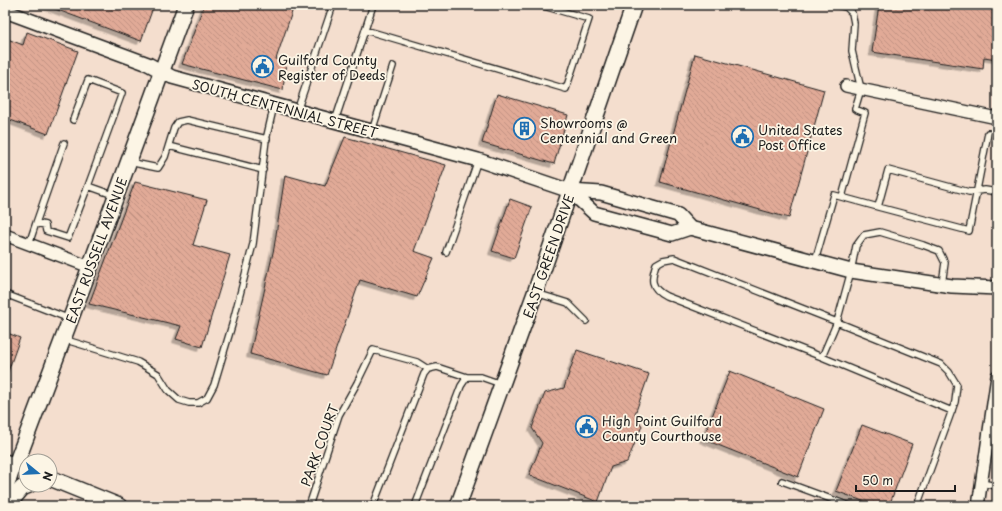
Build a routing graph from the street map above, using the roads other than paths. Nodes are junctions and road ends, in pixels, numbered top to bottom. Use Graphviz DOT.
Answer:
graph roads {
  1 [pos="186,5"];
  2 [pos="334,5"];
  3 [pos="373,5"];
  4 [pos="540,5"];
  5 [pos="634,5"];
  6 [pos="838,5"];
  7 [pos="5,11"];
  8 [pos="365,30"];
  9 [pos="393,66"];
  10 [pos="161,72"];
  11 [pos="846,86"];
  12 [pos="860,92"];
  13 [pos="274,105"];
  14 [pos="296,111"];
  15 [pos="997,118"];
  16 [pos="73,120"];
  17 [pos="335,122"];
  18 [pos="372,131"];
  19 [pos="988,133"];
  20 [pos="267,139"];
  21 [pos="64,143"];
  22 [pos="169,146"];
  23 [pos="478,160"];
  24 [pos="128,162"];
  25 [pos="262,170"];
  26 [pos="88,186"];
  27 [pos="570,191"];
  28 [pos="978,191"];
  29 [pos="997,192"];
  30 [pos="116,196"];
  31 [pos="842,197"];
  32 [pos="878,207"];
  33 [pos="36,222"];
  34 [pos="690,228"];
  35 [pos="5,235"];
  36 [pos="29,244"];
  37 [pos="446,252"];
  38 [pos="815,261"];
  39 [pos="90,267"];
  40 [pos="851,271"];
  41 [pos="942,284"];
  42 [pos="997,288"];
  43 [pos="535,293"];
  44 [pos="5,294"];
  45 [pos="71,319"];
  46 [pos="586,321"];
  47 [pos="837,322"];
  48 [pos="63,339"];
  49 [pos="822,358"];
  50 [pos="428,368"];
  51 [pos="997,376"];
  52 [pos="467,377"];
  53 [pos="503,384"];
  54 [pos="952,411"];
  55 [pos="16,464"];
  56 [pos="58,481"];
  57 [pos="782,481"];
  58 [pos="981,483"];
  59 [pos="997,486"];
  60 [pos="18,493"];
  61 [pos="5,496"];
  62 [pos="7,506"];
  63 [pos="119,506"];
  64 [pos="309,506"];
  65 [pos="373,506"];
  66 [pos="415,506"];
  67 [pos="458,506"];
  68 [pos="850,506"];
  69 [pos="917,506"];
  70 [pos="978,506"];
  1 -- 10 [label="main road, EAST RUSSELL AVENUE"];
  2 -- 14 [label="lane"];
  3 -- 8 [label="lane"];
  4 -- 8 [label="lane"];
  5 -- 27 [label="main road, EAST GREEN DRIVE"];
  6 -- 12 [label="lane"];
  7 -- 10 [label="street, SOUTH CENTENNIAL STREET"];
  8 -- 17 [label="lane"];
  9 -- 18 [label="lane"];
  10 -- 13 [label="street, SOUTH CENTENNIAL STREET"];
  10 -- 24 [label="main road, EAST RUSSELL AVENUE"];
  11 -- 12 [label="street"];
  12 -- 15 [label="street"];
  12 -- 31 [label="lane"];
  13 -- 14 [label="street, SOUTH CENTENNIAL STREET"];
  13 -- 20 [label="lane"];
  14 -- 17 [label="street, SOUTH CENTENNIAL STREET"];
  16 -- 26 [label="lane"];
  17 -- 18 [label="street, SOUTH CENTENNIAL STREET"];
  18 -- 23 [label="street, SOUTH CENTENNIAL STREET"];
  19 -- 28 [label="lane"];
  20 -- 22 [label="lane"];
  20 -- 25 [label="lane"];
  21 -- 33 [label="lane"];
  22 -- 24 [label="lane"];
  22 -- 25 [label="lane"];
  23 -- 27 [label="street, SOUTH CENTENNIAL STREET"];
  23 -- 37 [label="lane"];
  24 -- 30 [label="main road, EAST RUSSELL AVENUE"];
  25 -- 48 [label="lane"];
  26 -- 30 [label="lane"];
  26 -- 33 [label="lane"];
  27 -- 34 [label="street, SOUTH CENTENNIAL STREET"];
  27 -- 34 [label="street, SOUTH CENTENNIAL STREET"];
  27 -- 43 [label="main road, EAST GREEN DRIVE"];
  28 -- 29 [label="lane"];
  28 -- 32 [label="lane"];
  28 -- 32 [label="lane"];
  30 -- 39 [label="main road, EAST RUSSELL AVENUE"];
  31 -- 32 [label="lane"];
  31 -- 38 [label="lane"];
  33 -- 36 [label="lane"];
  34 -- 38 [label="street, SOUTH CENTENNIAL STREET"];
  35 -- 36 [label="street"];
  36 -- 39 [label="street"];
  38 -- 40 [label="street, SOUTH CENTENNIAL STREET"];
  39 -- 45 [label="main road, EAST RUSSELL AVENUE"];
  40 -- 41 [label="street, SOUTH CENTENNIAL STREET"];
  40 -- 41 [label="lane"];
  40 -- 47 [label="lane"];
  41 -- 42 [label="street, SOUTH CENTENNIAL STREET"];
  43 -- 46 [label="lane"];
  43 -- 53 [label="main road, EAST GREEN DRIVE"];
  44 -- 45 [label="lane"];
  45 -- 48 [label="main road, EAST RUSSELL AVENUE"];
  47 -- 49 [label="lane"];
  47 -- 49 [label="lane"];
  47 -- 54 [label="lane"];
  48 -- 55 [label="main road, EAST RUSSELL AVENUE"];
  49 -- 54 [label="lane"];
  50 -- 52 [label="lane"];
  50 -- 64 [label="lane, PARK COURT"];
  50 -- 65 [label="lane"];
  51 -- 58 [label="street"];
  52 -- 53 [label="lane"];
  52 -- 66 [label="lane"];
  53 -- 67 [label="main road, EAST GREEN DRIVE"];
  54 -- 69 [label="lane"];
  55 -- 61 [label="street, EAST RUSSELL AVENUE"];
  56 -- 63 [label="main road"];
  57 -- 68 [label="lane"];
  58 -- 59 [label="lane"];
  58 -- 70 [label="street"];
  60 -- 62 [label="main road"];
}
